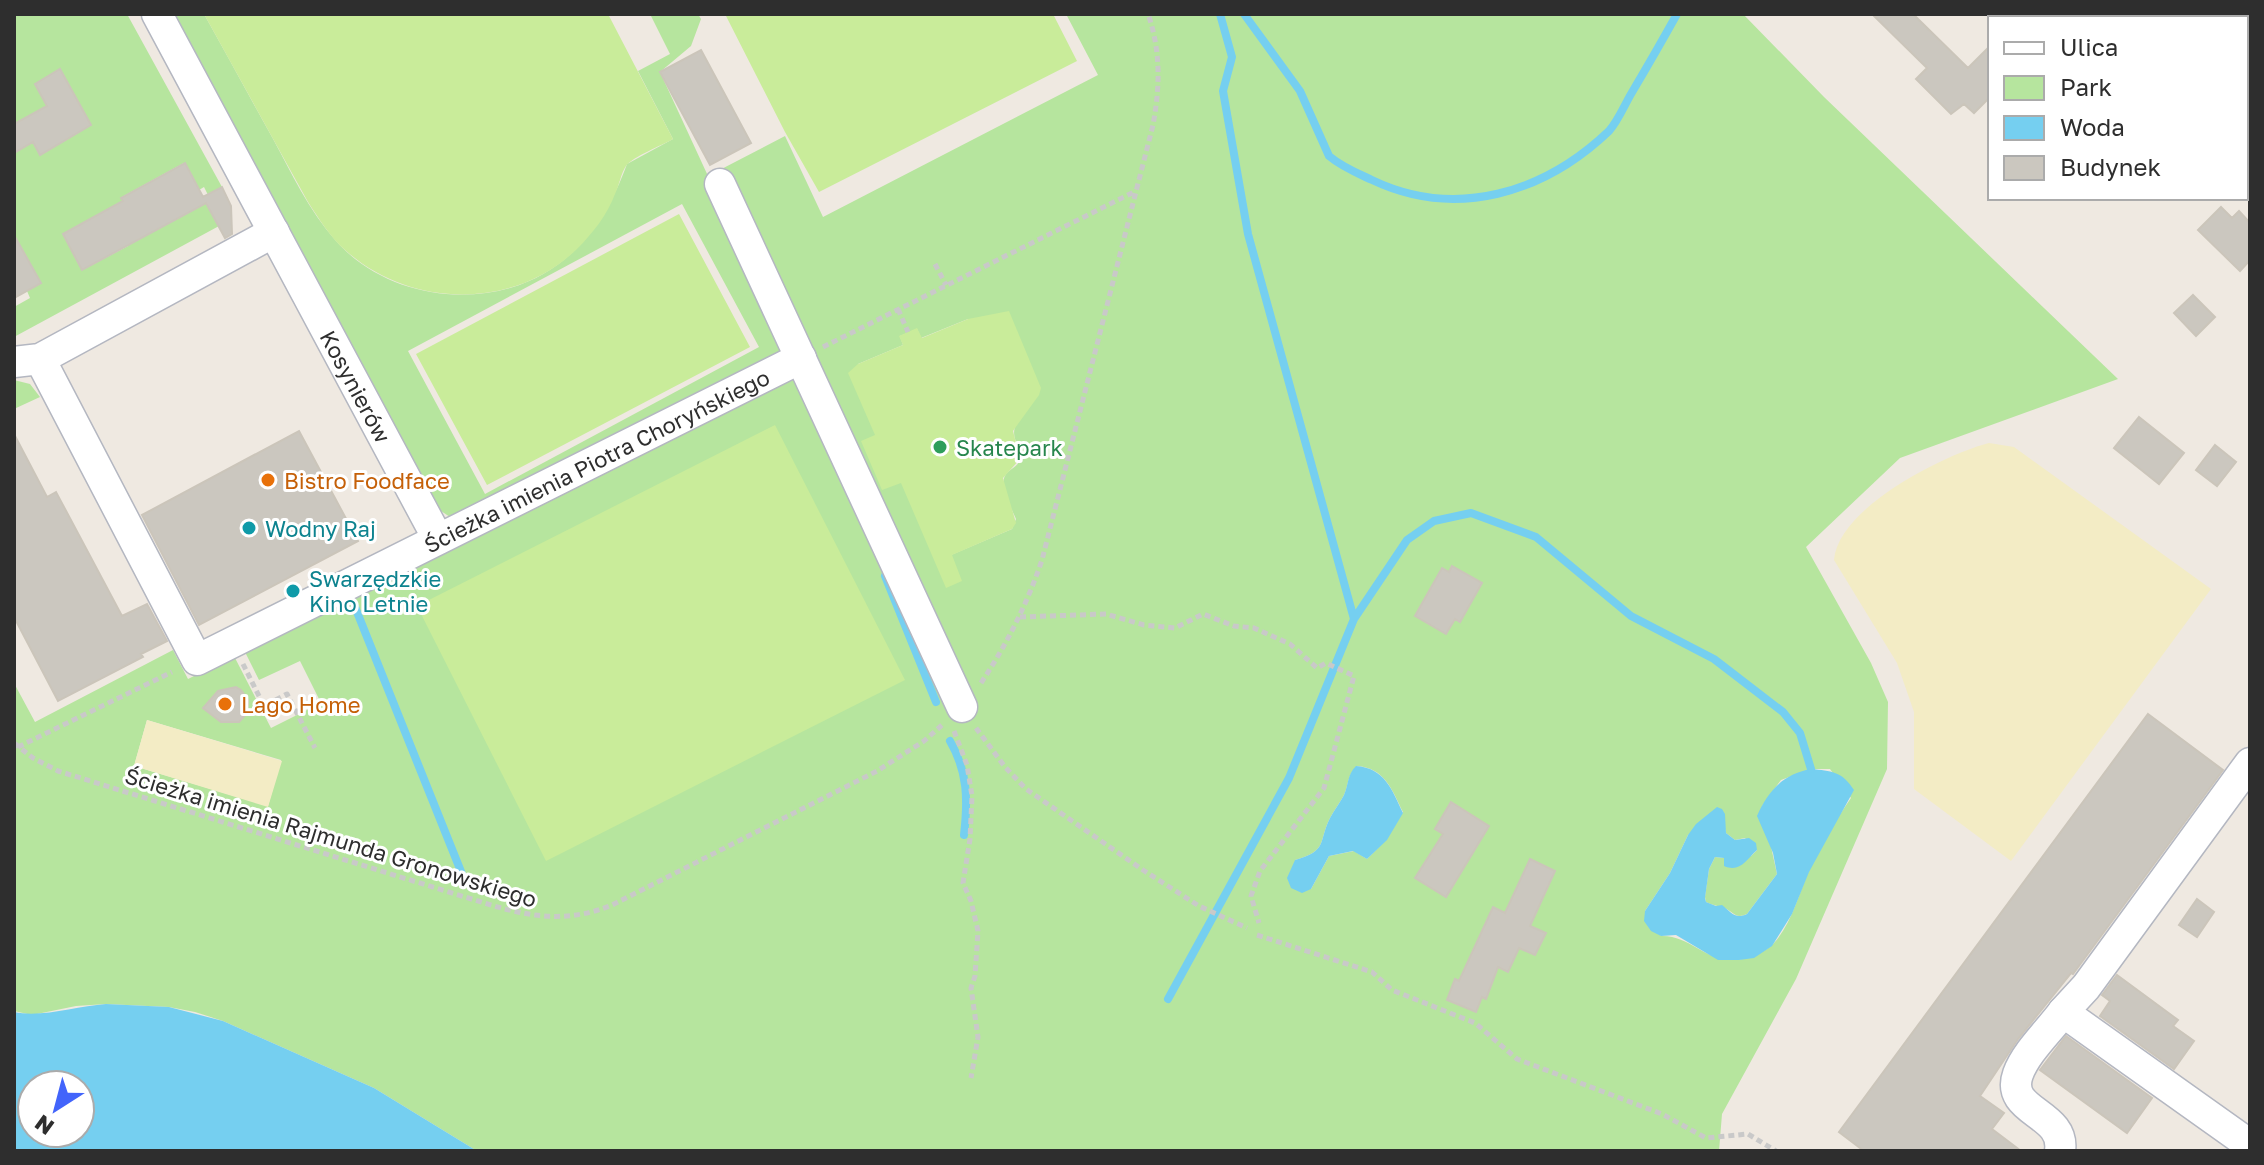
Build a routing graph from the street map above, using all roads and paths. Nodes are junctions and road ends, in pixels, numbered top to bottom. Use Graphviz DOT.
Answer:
graph roads {
  1 [pos="157,14"];
  2 [pos="1148,14"];
  3 [pos="720,184"];
  4 [pos="1136,191"];
  5 [pos="274,232"];
  6 [pos="935,264"];
  7 [pos="946,285"];
  8 [pos="898,309"];
  9 [pos="908,332"];
  10 [pos="801,358"];
  11 [pos="27,361"];
  12 [pos="438,539"];
  13 [pos="1020,617"];
  14 [pos="232,642"];
  15 [pos="197,660"];
  16 [pos="956,713"];
  17 [pos="16,745"];
  18 [pos="315,748"];
  19 [pos="2250,763"];
  20 [pos="1259,923"];
  21 [pos="1247,928"];
  22 [pos="1257,935"];
  23 [pos="2063,1012"];
  24 [pos="971,1078"];
  25 [pos="2250,1145"];
  26 [pos="1776,1151"];
  27 [pos="2060,1151"];
  1 -- 5 [label="street, Kosynierów"];
  2 -- 4 [label="path, Ścieżka imienia Rajmunda Gronowskiego"];
  3 -- 10 [label="street"];
  4 -- 7 [label="path"];
  4 -- 13 [label="path, Ścieżka imienia Rajmunda Gronowskiego"];
  5 -- 11 [label="street"];
  5 -- 12 [label="street, Kosynierów"];
  6 -- 7 [label="path"];
  7 -- 8 [label="path"];
  8 -- 9 [label="path"];
  8 -- 10 [label="path"];
  10 -- 12 [label="street, Ścieżka imienia Piotra Choryńskiego"];
  10 -- 16 [label="street"];
  11 -- 15 [label="street"];
  12 -- 14 [label="street, Ścieżka imienia Piotra Choryńskiego"];
  13 -- 16 [label="path, Ścieżka imienia Rajmunda Gronowskiego"];
  13 -- 20 [label="path"];
  14 -- 15 [label="street, Ścieżka imienia Piotra Choryńskiego"];
  14 -- 18 [label="path"];
  15 -- 17 [label="path"];
  16 -- 17 [label="path, Ścieżka imienia Rajmunda Gronowskiego"];
  16 -- 21 [label="path"];
  16 -- 24 [label="path"];
  19 -- 23 [label="street"];
  22 -- 26 [label="path"];
  23 -- 25 [label="street"];
  23 -- 27 [label="street"];
}
